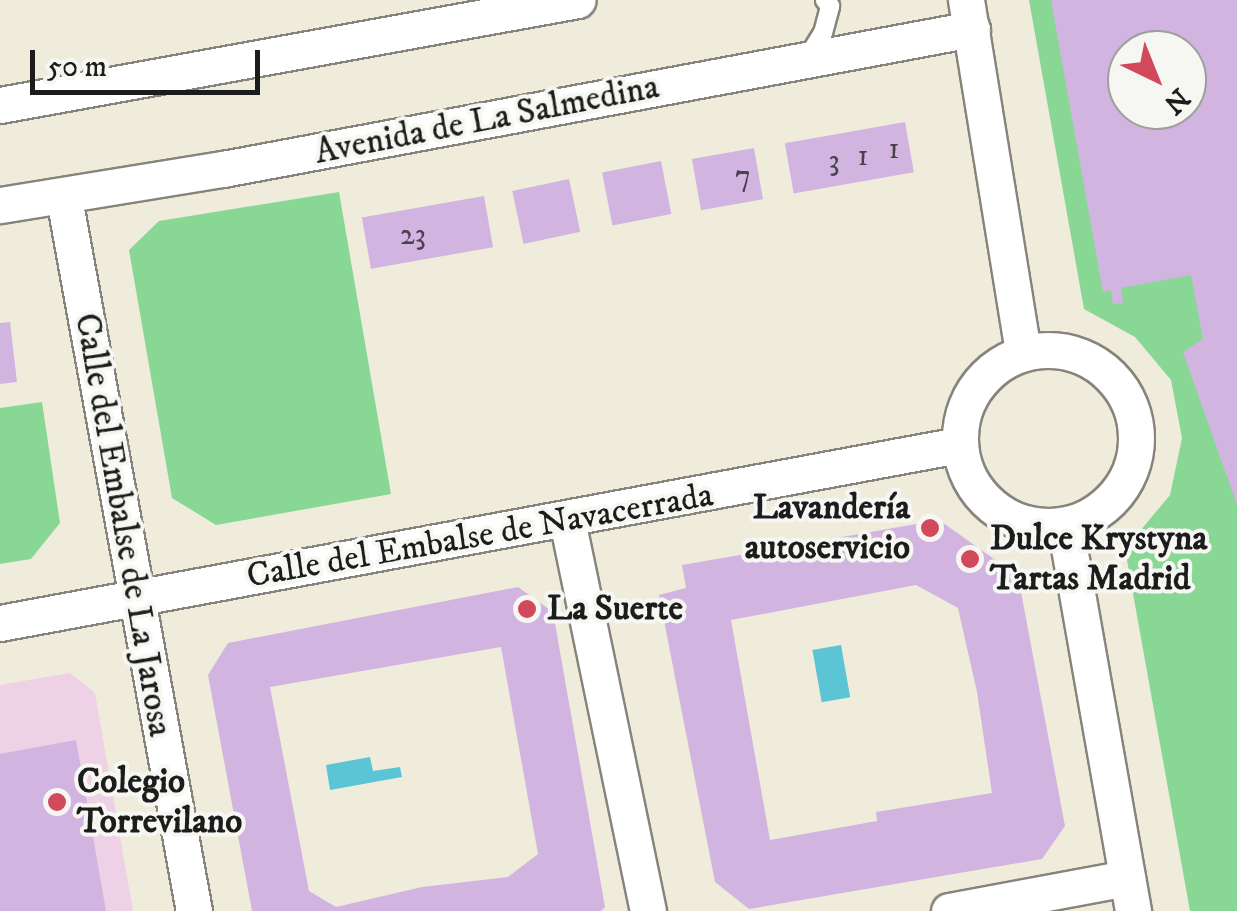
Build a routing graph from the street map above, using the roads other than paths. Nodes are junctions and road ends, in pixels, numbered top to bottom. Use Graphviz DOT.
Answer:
graph roads {
  1 [pos="578,0"];
  2 [pos="826,0"];
  3 [pos="970,15"];
  4 [pos="806,60"];
  5 [pos="0,105"];
  6 [pos="64,198"];
  7 [pos="0,204"];
  8 [pos="1023,352"];
  9 [pos="959,445"];
  10 [pos="567,520"];
  11 [pos="1065,525"];
  12 [pos="139,598"];
  13 [pos="0,623"];
  14 [pos="1130,895"];
  15 [pos="194,911"];
  16 [pos="648,911"];
  17 [pos="949,911"];
  1 -- 5 [label="street"];
  2 -- 4 [label="lane"];
  3 -- 4 [label="street, Avenida de La Salmedina"];
  3 -- 8 [label="street"];
  4 -- 6 [label="street, Avenida de La Salmedina"];
  6 -- 7 [label="street, Avenida de La Salmedina"];
  6 -- 12 [label="street, Calle del Embalse de La Jarosa"];
  8 -- 9 [label="street"];
  8 -- 11 [label="street"];
  9 -- 10 [label="street, Calle del Embalse de Navacerrada"];
  9 -- 11 [label="street"];
  10 -- 12 [label="street, Calle del Embalse de Navacerrada"];
  10 -- 16 [label="street"];
  11 -- 14 [label="street"];
  12 -- 13 [label="street, Calle del Embalse de Navacerrada"];
  12 -- 15 [label="street, Calle del Embalse de La Jarosa"];
  14 -- 17 [label="street"];
}
